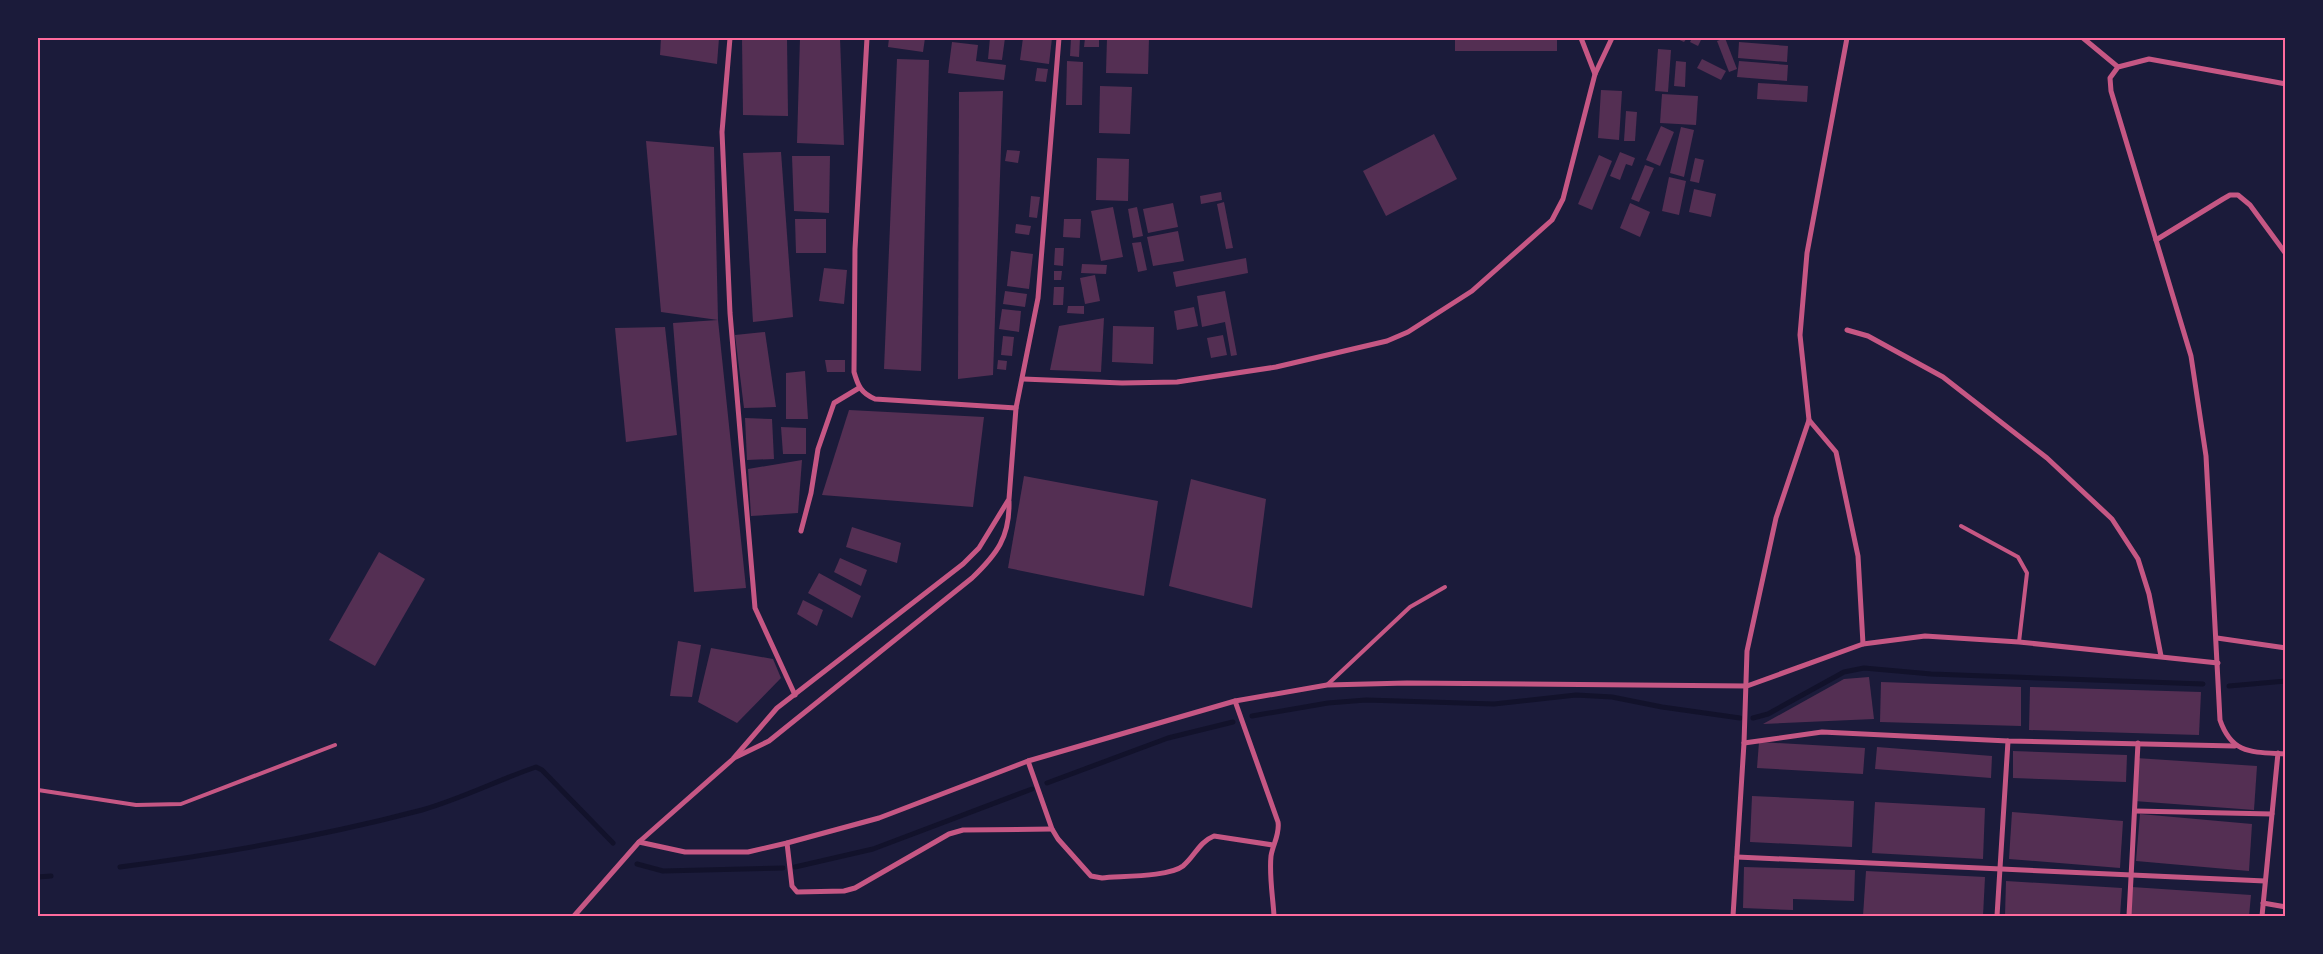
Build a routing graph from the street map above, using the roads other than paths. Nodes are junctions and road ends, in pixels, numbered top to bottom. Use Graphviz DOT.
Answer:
graph roads {
  1 [pos="730,38"];
  2 [pos="867,38"];
  3 [pos="1059,38"];
  4 [pos="1581,38"];
  5 [pos="1612,38"];
  6 [pos="1847,38"];
  7 [pos="2083,38"];
  8 [pos="2118,67"];
  9 [pos="1595,74"];
  10 [pos="2286,84"];
  11 [pos="2156,240"];
  12 [pos="2286,254"];
  13 [pos="1847,330"];
  14 [pos="1023,379"];
  15 [pos="859,388"];
  16 [pos="1016,408"];
  17 [pos="1809,420"];
  18 [pos="1009,499"];
  19 [pos="1961,526"];
  20 [pos="802,531"];
  21 [pos="1445,587"];
  22 [pos="2216,638"];
  23 [pos="2019,642"];
  24 [pos="1863,644"];
  25 [pos="2286,648"];
  26 [pos="2161,656"];
  27 [pos="2218,663"];
  28 [pos="1327,685"];
  29 [pos="1746,686"];
  30 [pos="794,695"];
  31 [pos="1235,701"];
  32 [pos="2008,741"];
  33 [pos="1744,743"];
  34 [pos="2138,743"];
  35 [pos="335,745"];
  36 [pos="2237,746"];
  37 [pos="2278,753"];
  38 [pos="2286,754"];
  39 [pos="734,759"];
  40 [pos="1028,761"];
  41 [pos="38,790"];
  42 [pos="2135,811"];
  43 [pos="2272,814"];
  44 [pos="1052,829"];
  45 [pos="639,842"];
  46 [pos="787,843"];
  47 [pos="1273,845"];
  48 [pos="1737,857"];
  49 [pos="2000,870"];
  50 [pos="2131,877"];
  51 [pos="2265,881"];
  52 [pos="2263,903"];
  53 [pos="2286,907"];
  54 [pos="574,916"];
  55 [pos="1274,916"];
  56 [pos="1733,916"];
  57 [pos="1997,916"];
  58 [pos="2129,916"];
  59 [pos="2262,916"];
  1 -- 30 [label="street"];
  2 -- 15 [label="street"];
  3 -- 14 [label="street"];
  4 -- 9 [label="street"];
  5 -- 9 [label="street"];
  6 -- 17 [label="street"];
  7 -- 8 [label="street"];
  8 -- 10 [label="street"];
  8 -- 11 [label="street"];
  9 -- 14 [label="street"];
  11 -- 12 [label="street"];
  11 -- 22 [label="street"];
  13 -- 26 [label="street"];
  14 -- 16 [label="street"];
  15 -- 16 [label="street"];
  15 -- 20 [label="street"];
  16 -- 18 [label="street"];
  17 -- 24 [label="street"];
  17 -- 29 [label="street"];
  18 -- 30 [label="street"];
  18 -- 39 [label="street"];
  19 -- 23 [label="lane"];
  21 -- 28 [label="lane"];
  22 -- 25 [label="street"];
  22 -- 27 [label="street"];
  23 -- 24 [label="street"];
  23 -- 26 [label="street"];
  24 -- 29 [label="street"];
  26 -- 27 [label="street"];
  27 -- 36 [label="street"];
  28 -- 29 [label="street"];
  28 -- 31 [label="street"];
  29 -- 33 [label="street"];
  30 -- 39 [label="street"];
  31 -- 40 [label="street"];
  31 -- 47 [label="street"];
  32 -- 33 [label="street"];
  32 -- 34 [label="street"];
  32 -- 49 [label="street"];
  33 -- 48 [label="street"];
  34 -- 36 [label="street"];
  34 -- 42 [label="street"];
  35 -- 41 [label="lane"];
  36 -- 37 [label="street"];
  37 -- 38 [label="street"];
  37 -- 43 [label="street"];
  39 -- 45 [label="street"];
  40 -- 44 [label="street"];
  40 -- 46 [label="street"];
  42 -- 43 [label="street"];
  42 -- 50 [label="street"];
  43 -- 51 [label="street"];
  44 -- 46 [label="street"];
  44 -- 47 [label="street"];
  45 -- 46 [label="street"];
  45 -- 54 [label="street"];
  47 -- 55 [label="street"];
  48 -- 49 [label="street"];
  48 -- 56 [label="street"];
  49 -- 50 [label="street"];
  49 -- 57 [label="street"];
  50 -- 51 [label="street"];
  50 -- 58 [label="street"];
  51 -- 52 [label="street"];
  52 -- 53 [label="street"];
  52 -- 59 [label="street"];
}
